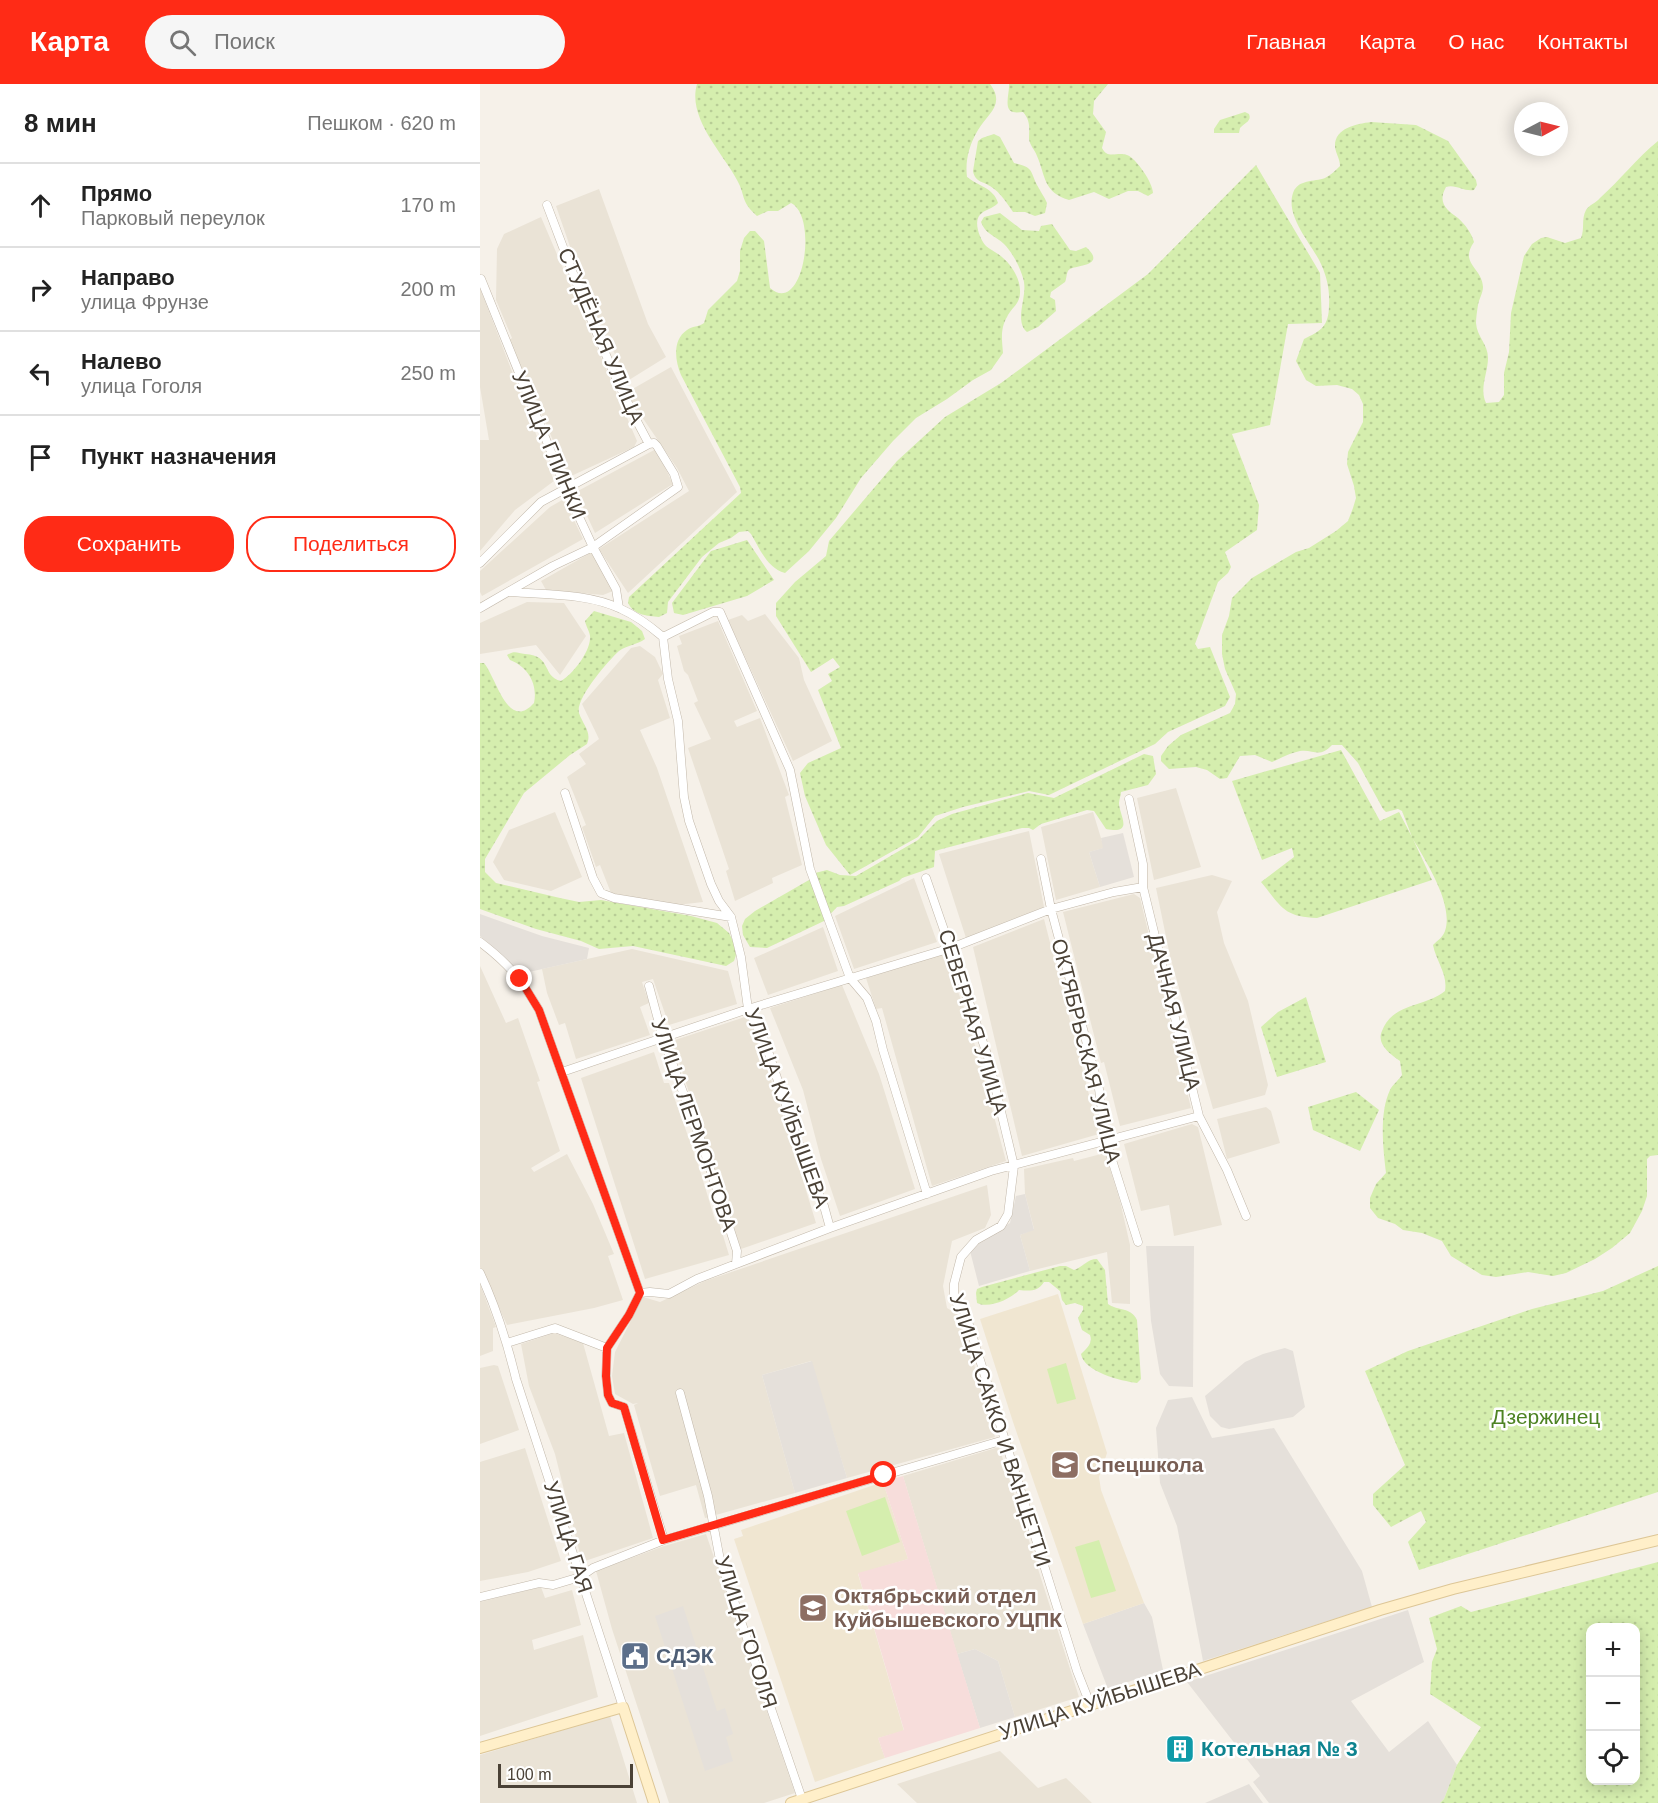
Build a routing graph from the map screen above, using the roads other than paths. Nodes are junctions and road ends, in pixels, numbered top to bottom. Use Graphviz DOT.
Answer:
graph roads {
  1 [pos="547,205"];
  2 [pos="482,279"];
  3 [pos="649,444"];
  4 [pos="566,489"];
  5 [pos="593,547"];
  6 [pos="480,562"];
  7 [pos="511,591"];
  8 [pos="480,608"];
  9 [pos="619,608"];
  10 [pos="663,637"];
  11 [pos="565,793"];
  12 [pos="1129,799"];
  13 [pos="1041,859"];
  14 [pos="926,878"];
  15 [pos="1143,886"];
  16 [pos="1051,909"];
  17 [pos="731,917"];
  18 [pos="480,942"];
  19 [pos="951,948"];
  20 [pos="850,978"];
  21 [pos="649,986"];
  22 [pos="748,1009"];
  23 [pos="663,1038"];
  24 [pos="562,1072"];
  25 [pos="1199,1116"];
  26 [pos="1106,1141"];
  27 [pos="1014,1166"];
  28 [pos="927,1194"];
  29 [pos="1246,1216"];
  30 [pos="830,1228"];
  31 [pos="1138,1242"];
  32 [pos="736,1264"];
  33 [pos="480,1273"];
  34 [pos="640,1293"];
  35 [pos="507,1343"];
  36 [pos="607,1348"];
  37 [pos="680,1393"];
  38 [pos="1004,1440"];
  39 [pos="713,1526"];
  40 [pos="663,1540"];
  41 [pos="1658,1540"];
  42 [pos="580,1577"];
  43 [pos="480,1597"];
  44 [pos="1090,1704"];
  45 [pos="623,1707"];
  46 [pos="480,1748"];
  47 [pos="802,1799"];
  48 [pos="654,1803"];
  49 [pos="791,1803"];
  1 -- 3 [label="street, СТУДЁНАЯ УЛИЦА"];
  2 -- 4 [label="street, УЛИЦА ГЛИНКИ"];
  3 -- 4 [label="street"];
  3 -- 5 [label="street, СТУДЁНАЯ УЛИЦА"];
  4 -- 5 [label="street, УЛИЦА ГЛИНКИ"];
  4 -- 6 [label="street"];
  5 -- 7 [label="street"];
  5 -- 9 [label="street, УЛИЦА ГЛИНКИ"];
  7 -- 8 [label="street"];
  7 -- 9 [label="street"];
  9 -- 10 [label="street"];
  10 -- 17 [label="street, УЛИЦА КУЙБЫШЕВА"];
  10 -- 20 [label="street"];
  11 -- 17 [label="street"];
  12 -- 15 [label="street, ДАЧНАЯ УЛИЦА"];
  13 -- 16 [label="street, ОКТЯБРЬСКАЯ УЛИЦА"];
  14 -- 19 [label="street, СЕВЕРНАЯ УЛИЦА"];
  15 -- 16 [label="street"];
  15 -- 25 [label="street, ДАЧНАЯ УЛИЦА"];
  16 -- 19 [label="street"];
  16 -- 26 [label="street, ОКТЯБРЬСКАЯ УЛИЦА"];
  17 -- 22 [label="street, УЛИЦА КУЙБЫШЕВА"];
  18 -- 24 [label="street"];
  19 -- 20 [label="street"];
  19 -- 27 [label="street, СЕВЕРНАЯ УЛИЦА"];
  20 -- 22 [label="street"];
  20 -- 28 [label="street"];
  21 -- 23 [label="street, УЛИЦА ЛЕРМОНТОВА"];
  22 -- 23 [label="street"];
  22 -- 30 [label="street, УЛИЦА КУЙБЫШЕВА"];
  23 -- 24 [label="street"];
  23 -- 32 [label="street, УЛИЦА ЛЕРМОНТОВА"];
  24 -- 34 [label="street"];
  25 -- 26 [label="street"];
  25 -- 29 [label="street, ДАЧНАЯ УЛИЦА"];
  26 -- 27 [label="street"];
  26 -- 31 [label="street, ОКТЯБРЬСКАЯ УЛИЦА"];
  27 -- 28 [label="street"];
  27 -- 38 [label="street, УЛИЦА САККО И ВАНЦЕТТИ"];
  28 -- 30 [label="street"];
  30 -- 32 [label="street"];
  32 -- 34 [label="street"];
  33 -- 35 [label="street, УЛИЦА ГАЯ"];
  34 -- 36 [label="street"];
  35 -- 36 [label="street"];
  35 -- 42 [label="street, УЛИЦА ГАЯ"];
  36 -- 40 [label="street"];
  37 -- 39 [label="street, УЛИЦА ГОГОЛЯ"];
  38 -- 39 [label="street"];
  38 -- 44 [label="street, УЛИЦА САККО И ВАНЦЕТТИ"];
  39 -- 40 [label="street"];
  39 -- 47 [label="street, УЛИЦА ГОГОЛЯ"];
  40 -- 42 [label="street"];
  41 -- 44 [label="main road, УЛИЦА КУЙБЫШЕВА"];
  42 -- 43 [label="street"];
  42 -- 45 [label="street, УЛИЦА ГАЯ"];
  44 -- 47 [label="main road, УЛИЦА КУЙБЫШЕВА"];
  45 -- 46 [label="main road"];
  45 -- 48 [label="main road, УЛИЦА ГАЯ"];
  47 -- 49 [label="main road, УЛИЦА КУЙБЫШЕВА"];
}
